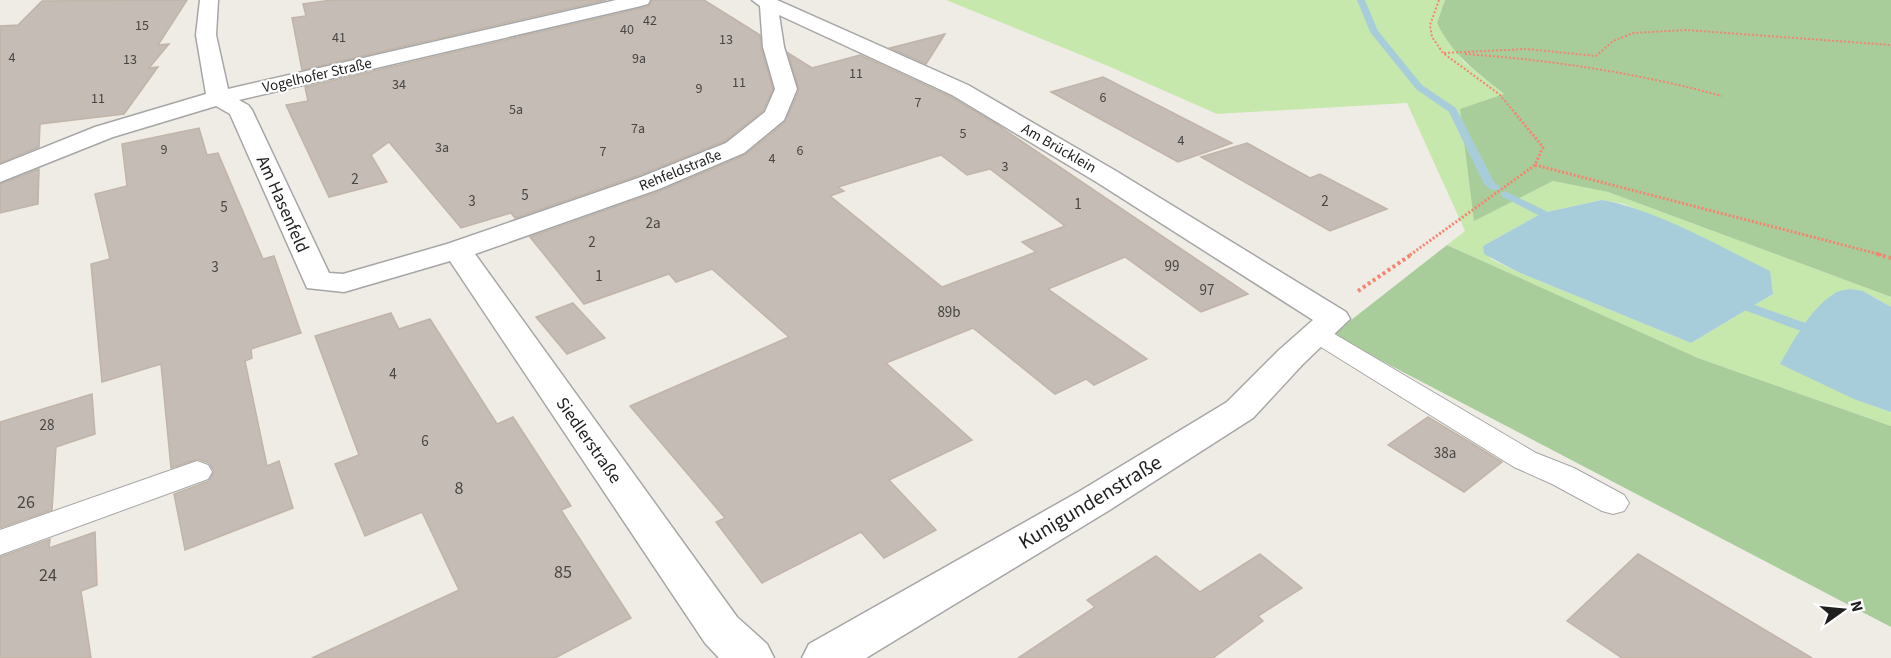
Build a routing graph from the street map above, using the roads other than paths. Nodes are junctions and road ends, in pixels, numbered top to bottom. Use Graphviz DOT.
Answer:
graph roads {
  1 [pos="209,0"];
  2 [pos="641,0"];
  3 [pos="765,2"];
  4 [pos="218,98"];
  5 [pos="0,174"];
  6 [pos="457,250"];
  7 [pos="1325,327"];
  8 [pos="197,472"];
  9 [pos="1613,503"];
  10 [pos="0,543"];
  11 [pos="727,649"];
  12 [pos="826,658"];
  1 -- 4 [label="street"];
  2 -- 4 [label="street, Vogelhofer Straße"];
  3 -- 6 [label="street, Rehfeldstraße"];
  3 -- 7 [label="street, Am Brücklein"];
  4 -- 5 [label="street, Vogelhofer Straße"];
  4 -- 6 [label="street, Am Hasenfeld"];
  6 -- 11 [label="street, Siedlerstraße"];
  7 -- 9 [label="lane"];
  7 -- 12 [label="street, Kunigundenstraße"];
  8 -- 10 [label="lane"];
}
